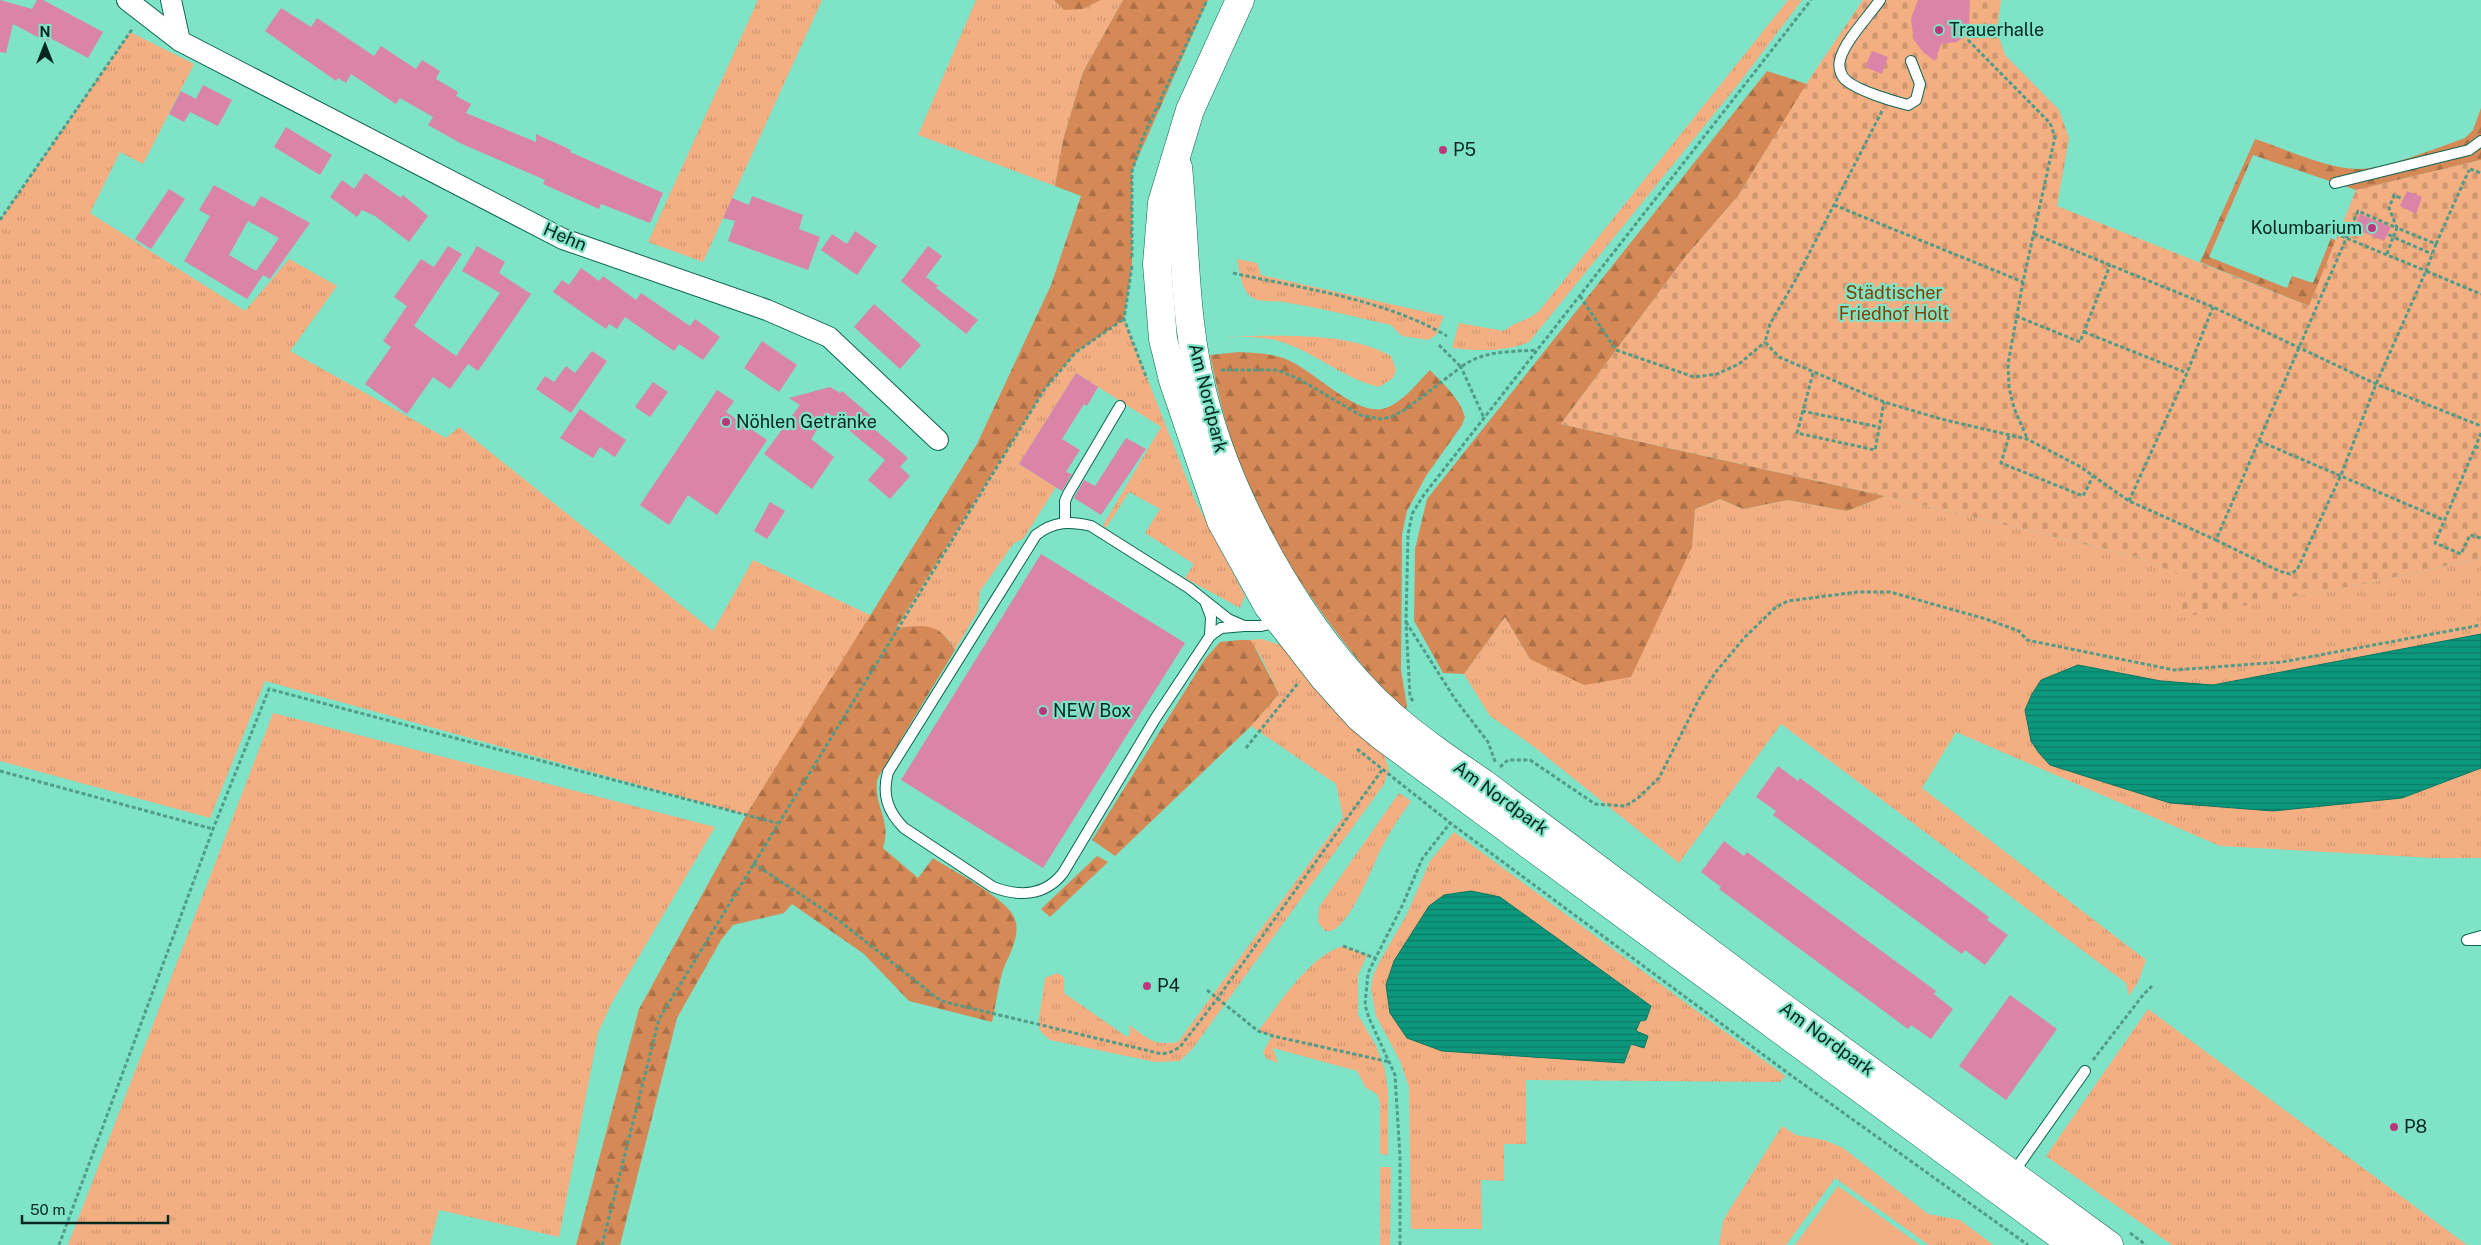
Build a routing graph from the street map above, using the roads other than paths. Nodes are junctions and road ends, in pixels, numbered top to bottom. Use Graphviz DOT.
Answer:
graph roads {
  1 [pos="127,0"];
  2 [pos="171,0"];
  3 [pos="1240,0"];
  4 [pos="1880,0"];
  5 [pos="180,41"];
  6 [pos="1911,62"];
  7 [pos="2481,141"];
  8 [pos="1177,156"];
  9 [pos="2335,183"];
  10 [pos="1120,406"];
  11 [pos="938,440"];
  12 [pos="1065,523"];
  13 [pos="1204,600"];
  14 [pos="1280,621"];
  15 [pos="1244,626"];
  16 [pos="1210,636"];
  17 [pos="2481,936"];
  18 [pos="2481,940"];
  19 [pos="2085,1071"];
  20 [pos="2005,1182"];
  21 [pos="2073,1245"];
  22 [pos="2109,1245"];
  1 -- 5 [label="street, Hehn"];
  2 -- 5 [label="street"];
  3 -- 8 [label="street, Am Nordpark"];
  4 -- 6 [label="lane"];
  5 -- 11 [label="street, Hehn"];
  7 -- 9 [label="lane"];
  8 -- 14 [label="street, Am Nordpark"];
  8 -- 20 [label="street, Am Nordpark"];
  10 -- 12 [label="lane"];
  12 -- 13 [label="lane"];
  12 -- 16 [label="lane"];
  13 -- 15 [label="lane"];
  13 -- 16 [label="lane"];
  14 -- 15 [label="lane"];
  14 -- 20 [label="street, Am Nordpark"];
  15 -- 16 [label="lane"];
  17 -- 18 [label="lane"];
  19 -- 20 [label="lane"];
  20 -- 21 [label="street, Am Nordpark"];
  20 -- 22 [label="street, Am Nordpark"];
}
